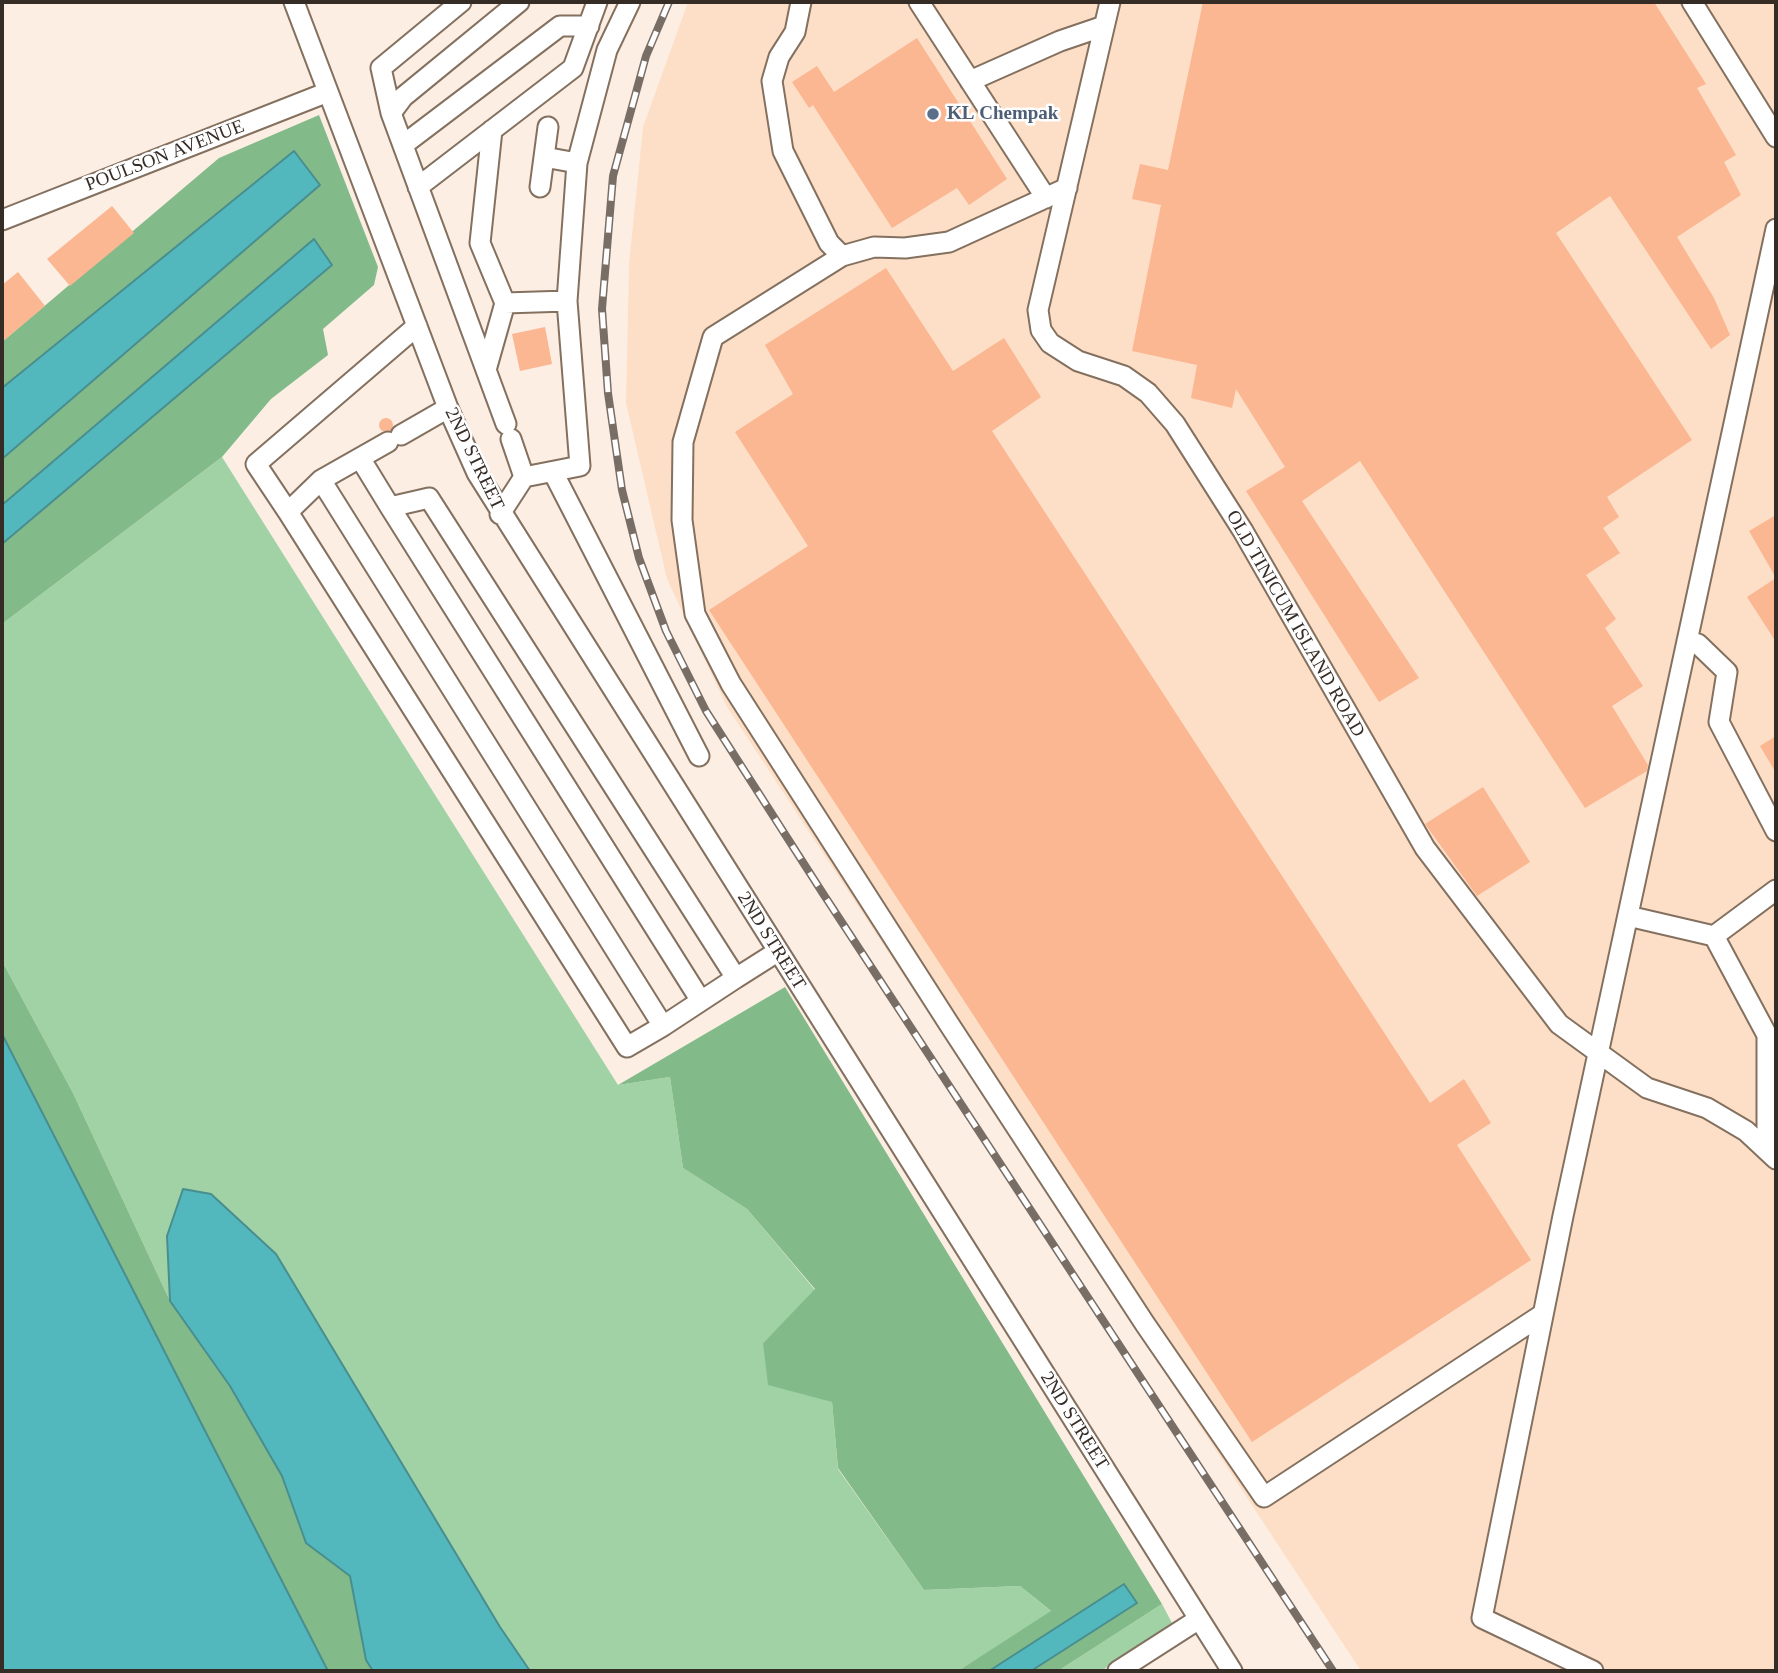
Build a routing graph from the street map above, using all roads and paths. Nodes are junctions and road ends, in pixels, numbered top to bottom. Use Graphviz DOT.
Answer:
graph roads {
  1 [pos="294,2"];
  2 [pos="461,2"];
  3 [pos="519,2"];
  4 [pos="597,2"];
  5 [pos="630,2"];
  6 [pos="802,2"];
  7 [pos="919,2"];
  8 [pos="1110,2"];
  9 [pos="1692,2"];
  10 [pos="589,26"];
  11 [pos="1104,26"];
  12 [pos="970,81"];
  13 [pos="328,92"];
  14 [pos="391,113"];
  15 [pos="548,127"];
  16 [pos="492,130"];
  17 [pos="1776,137"];
  18 [pos="403,145"];
  19 [pos="544,156"];
  20 [pos="578,163"];
  21 [pos="418,187"];
  22 [pos="540,187"];
  23 [pos="1066,188"];
  24 [pos="1046,198"];
  25 [pos="2,220"];
  26 [pos="1776,229"];
  27 [pos="842,256"];
  28 [pos="567,301"];
  29 [pos="505,303"];
  30 [pos="417,326"];
  31 [pos="485,370"];
  32 [pos="448,408"];
  33 [pos="360,458"];
  34 [pos="553,472"];
  35 [pos="524,477"];
  36 [pos="321,480"];
  37 [pos="390,507"];
  38 [pos="288,512"];
  39 [pos="500,514"];
  40 [pos="1687,641"];
  41 [pos="699,756"];
  42 [pos="1776,831"];
  43 [pos="1776,890"];
  44 [pos="1628,916"];
  45 [pos="1714,936"];
  46 [pos="777,952"];
  47 [pos="736,978"];
  48 [pos="701,1001"];
  49 [pos="663,1026"];
  50 [pos="1598,1054"];
  51 [pos="1772,1154"];
  52 [pos="1543,1314"];
  53 [pos="1199,1619"];
  54 [pos="1118,1671"];
  55 [pos="1232,1671"];
  56 [pos="1593,1671"];
  1 -- 13 [label="street, 2ND STREET"];
  2 -- 14 [label="street"];
  3 -- 14 [label="street"];
  4 -- 10 [label="street"];
  5 -- 20 [label="street"];
  6 -- 27 [label="street"];
  7 -- 12 [label="street"];
  8 -- 11 [label="street, OLD TINICUM ISLAND ROAD"];
  9 -- 17 [label="street"];
  10 -- 16 [label="street"];
  10 -- 18 [label="street"];
  11 -- 12 [label="street"];
  11 -- 23 [label="street, OLD TINICUM ISLAND ROAD"];
  12 -- 24 [label="street"];
  13 -- 25 [label="street, POULSON AVENUE"];
  13 -- 30 [label="street, 2ND STREET"];
  14 -- 18 [label="street"];
  15 -- 19 [label="street"];
  16 -- 21 [label="street"];
  16 -- 29 [label="street"];
  18 -- 21 [label="street"];
  19 -- 20 [label="street"];
  19 -- 22 [label="street"];
  20 -- 28 [label="street"];
  21 -- 31 [label="street"];
  23 -- 24 [label="street"];
  23 -- 50 [label="street, OLD TINICUM ISLAND ROAD"];
  24 -- 27 [label="street"];
  26 -- 40 [label="street"];
  27 -- 52 [label="street"];
  28 -- 29 [label="street"];
  28 -- 34 [label="street"];
  29 -- 31 [label="street"];
  30 -- 32 [label="street, 2ND STREET"];
  30 -- 38 [label="street"];
  31 -- 35 [label="street"];
  32 -- 33 [label="street"];
  32 -- 39 [label="street, 2ND STREET"];
  33 -- 36 [label="street"];
  33 -- 37 [label="street"];
  34 -- 35 [label="street"];
  34 -- 41 [label="street"];
  35 -- 39 [label="street"];
  36 -- 38 [label="street"];
  36 -- 49 [label="street"];
  37 -- 47 [label="street"];
  37 -- 48 [label="street"];
  38 -- 49 [label="street"];
  39 -- 46 [label="street, 2ND STREET"];
  40 -- 42 [label="street"];
  40 -- 44 [label="street"];
  43 -- 45 [label="street"];
  44 -- 45 [label="street"];
  44 -- 50 [label="street"];
  45 -- 51 [label="street"];
  46 -- 47 [label="street"];
  46 -- 53 [label="street, 2ND STREET"];
  47 -- 48 [label="street"];
  48 -- 49 [label="street"];
  50 -- 51 [label="street, OLD TINICUM ISLAND ROAD"];
  50 -- 52 [label="street"];
  52 -- 56 [label="street"];
  53 -- 54 [label="street"];
  53 -- 55 [label="street, 2ND STREET"];
}
